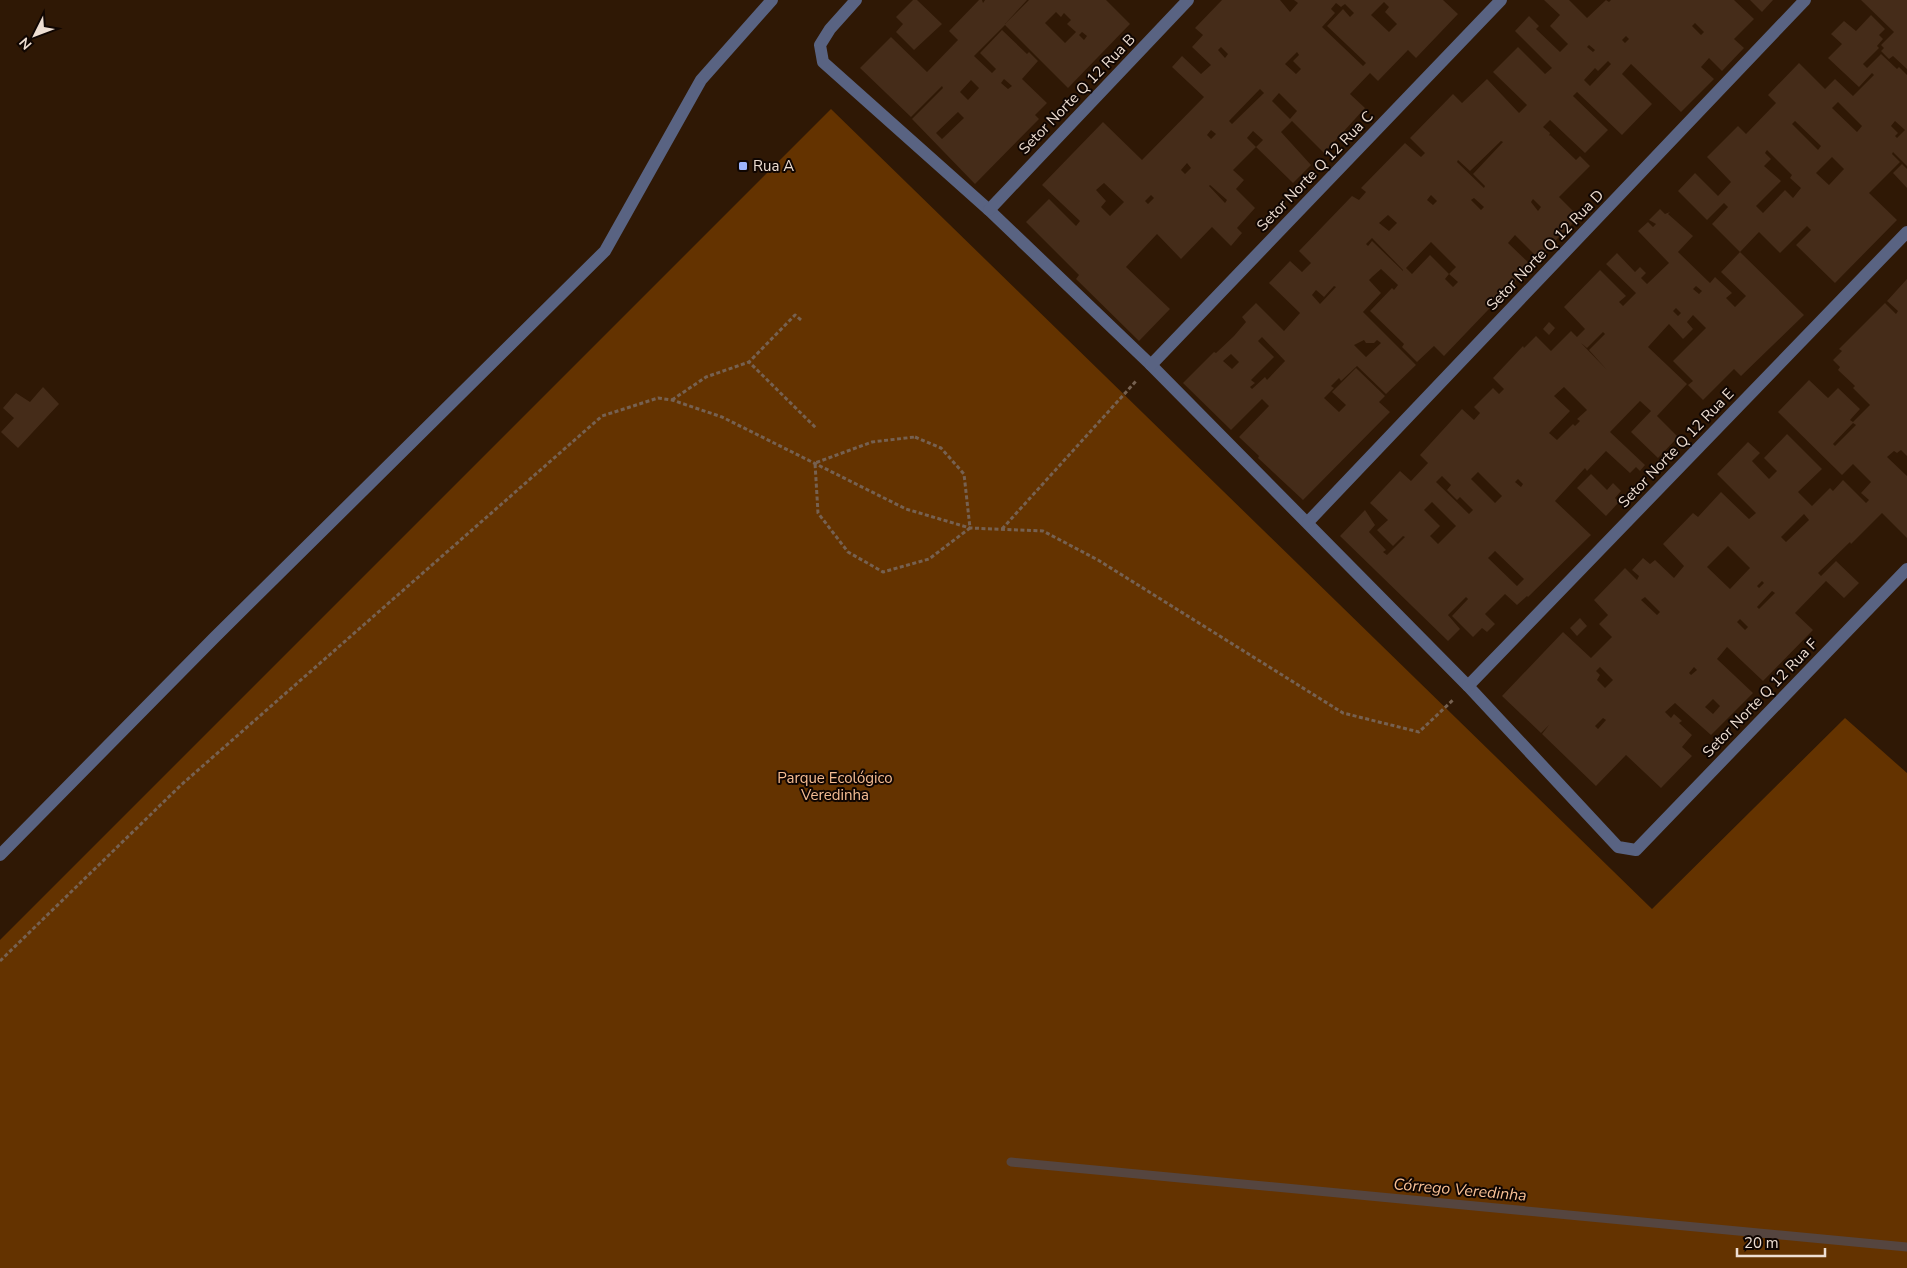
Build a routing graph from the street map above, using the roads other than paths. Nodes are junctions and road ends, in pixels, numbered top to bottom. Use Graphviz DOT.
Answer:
graph roads {
  1 [pos="772,0"];
  2 [pos="856,0"];
  3 [pos="1188,0"];
  4 [pos="1501,0"];
  5 [pos="1805,0"];
  6 [pos="988,210"];
  7 [pos="1907,232"];
  8 [pos="1151,365"];
  9 [pos="1308,522"];
  10 [pos="1907,569"];
  11 [pos="1468,686"];
  12 [pos="0,855"];
  1 -- 12 [label="street"];
  2 -- 6 [label="street"];
  3 -- 6 [label="street, Setor Norte Q 12 Rua B"];
  4 -- 8 [label="street, Setor Norte Q 12 Rua C"];
  5 -- 9 [label="street, Setor Norte Q 12 Rua D"];
  6 -- 8 [label="street"];
  7 -- 11 [label="street, Setor Norte Q 12 Rua E"];
  8 -- 9 [label="street"];
  9 -- 11 [label="street"];
  10 -- 11 [label="street, Setor Norte Q 12 Rua F"];
}
